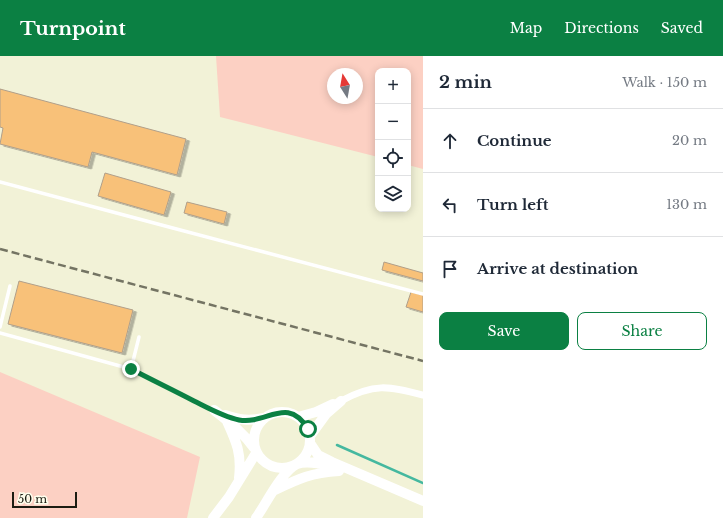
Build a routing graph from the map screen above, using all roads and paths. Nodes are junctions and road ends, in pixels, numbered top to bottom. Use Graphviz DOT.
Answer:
graph roads {
  1 [pos="0,182"];
  2 [pos="10,286"];
  3 [pos="423,294"];
  4 [pos="0,327"];
  5 [pos="0,333"];
  6 [pos="139,337"];
  7 [pos="131,369"];
  8 [pos="423,395"];
  9 [pos="341,401"];
  10 [pos="214,410"];
  11 [pos="298,417"];
  12 [pos="264,418"];
  13 [pos="226,419"];
  14 [pos="310,439"];
  15 [pos="255,451"];
  16 [pos="297,464"];
  17 [pos="349,470"];
  18 [pos="239,480"];
  19 [pos="274,491"];
  20 [pos="423,501"];
  21 [pos="213,518"];
  22 [pos="256,518"];
  1 -- 3 [label="lane"];
  2 -- 4 [label="lane"];
  5 -- 7 [label="lane"];
  6 -- 7 [label="lane"];
  7 -- 10 [label="lane"];
  8 -- 9 [label="street"];
  9 -- 11 [label="street"];
  9 -- 14 [label="street"];
  10 -- 12 [label="street"];
  10 -- 13 [label="street"];
  11 -- 12 [label="street"];
  11 -- 14 [label="street"];
  12 -- 15 [label="street"];
  13 -- 15 [label="street"];
  13 -- 18 [label="street"];
  14 -- 16 [label="street"];
  14 -- 17 [label="street"];
  15 -- 16 [label="street"];
  15 -- 18 [label="street"];
  16 -- 17 [label="street"];
  16 -- 19 [label="street"];
  17 -- 19 [label="street"];
  17 -- 20 [label="street"];
  18 -- 21 [label="street"];
  19 -- 22 [label="street"];
}
